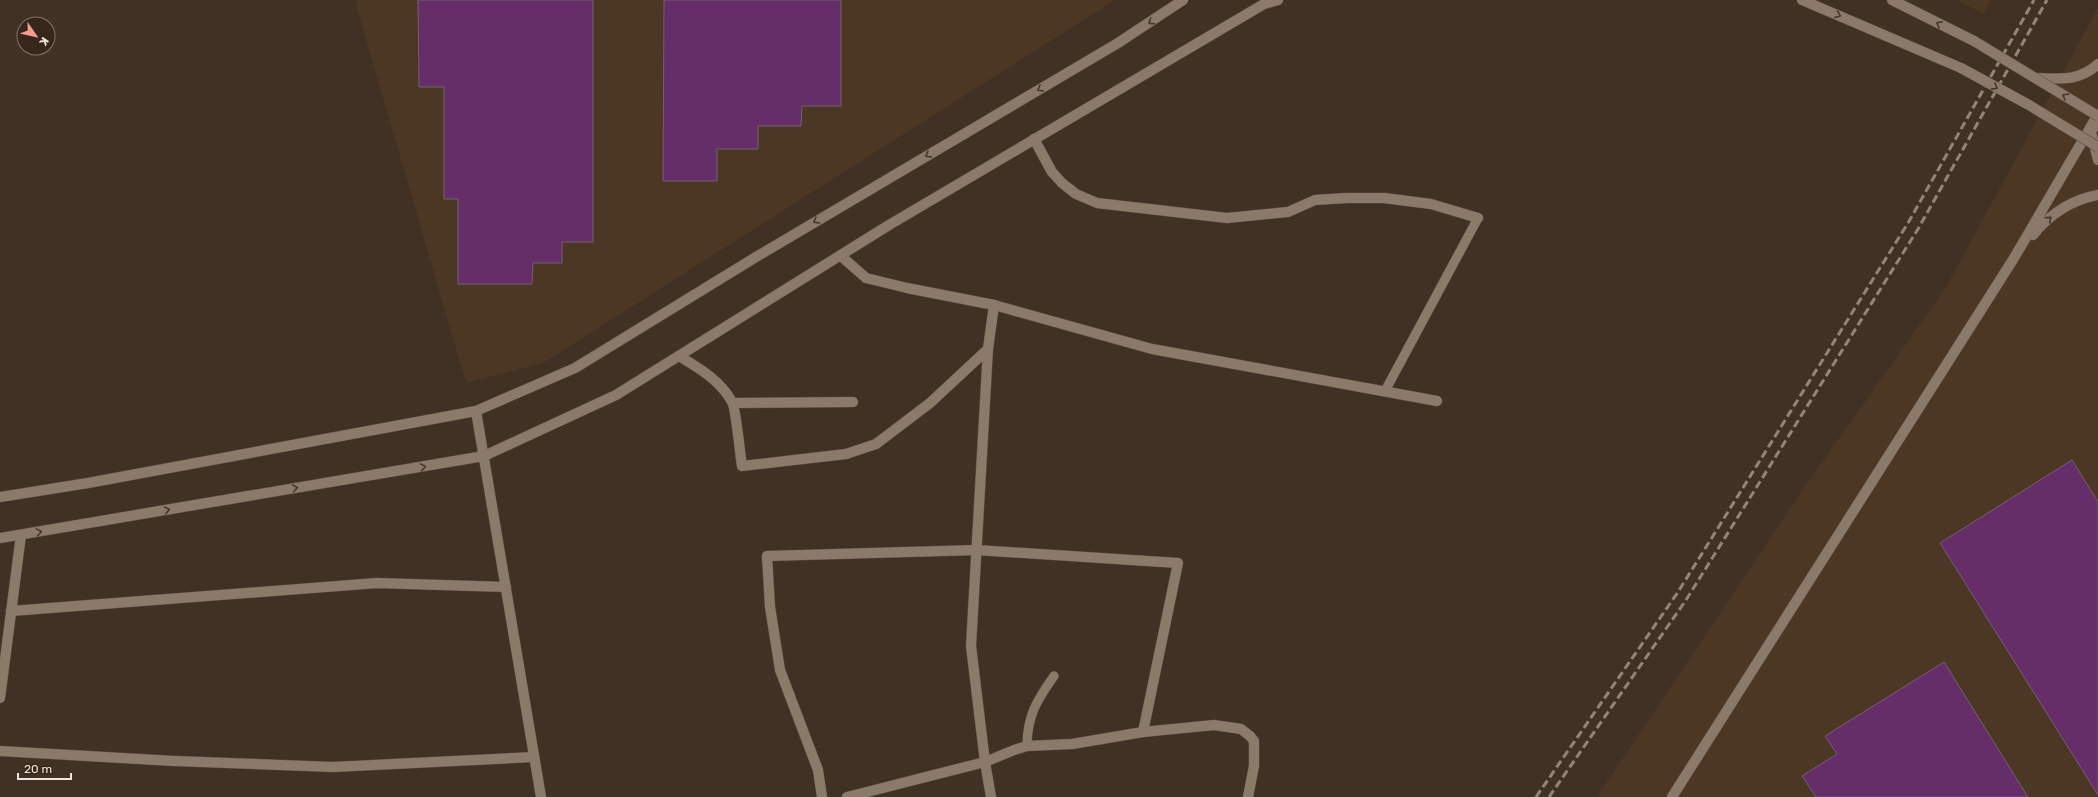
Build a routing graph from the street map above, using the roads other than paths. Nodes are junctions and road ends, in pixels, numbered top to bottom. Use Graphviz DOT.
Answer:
graph roads {
  1 [pos="1183,0"];
  2 [pos="1278,0"];
  3 [pos="1802,0"];
  4 [pos="1892,0"];
  5 [pos="2098,64"];
  6 [pos="2038,78"];
  7 [pos="2098,115"];
  8 [pos="2094,127"];
  9 [pos="1034,139"];
  10 [pos="2098,147"];
  11 [pos="2098,160"];
  12 [pos="2098,195"];
  13 [pos="1478,218"];
  14 [pos="841,256"];
  15 [pos="2014,258"];
  16 [pos="994,305"];
  17 [pos="988,349"];
  18 [pos="679,356"];
  19 [pos="1386,391"];
  20 [pos="1437,401"];
  21 [pos="853,402"];
  22 [pos="733,403"];
  23 [pos="476,411"];
  24 [pos="484,456"];
  25 [pos="0,497"];
  26 [pos="21,535"];
  27 [pos="0,538"];
  28 [pos="977,550"];
  29 [pos="506,587"];
  30 [pos="11,611"];
  31 [pos="1054,676"];
  32 [pos="0,698"];
  33 [pos="1143,732"];
  34 [pos="1027,746"];
  35 [pos="0,751"];
  36 [pos="534,757"];
  37 [pos="985,762"];
  38 [pos="541,797"];
  39 [pos="822,797"];
  40 [pos="848,797"];
  41 [pos="991,797"];
  42 [pos="1248,797"];
  43 [pos="1672,797"];
  1 -- 23 [label="street, one-way"];
  2 -- 9 [label="street"];
  3 -- 10 [label="street, one-way, bridge"];
  6 -- 4 [label="street, one-way, bridge"];
  5 -- 6 [label="street"];
  7 -- 6 [label="street, one-way, bridge"];
  7 -- 8 [label="street"];
  8 -- 11 [label="street"];
  8 -- 15 [label="street"];
  9 -- 13 [label="street"];
  9 -- 14 [label="street"];
  15 -- 12 [label="street, one-way"];
  13 -- 19 [label="lane"];
  14 -- 16 [label="street"];
  14 -- 18 [label="street"];
  15 -- 43 [label="street"];
  16 -- 17 [label="street"];
  16 -- 19 [label="street"];
  17 -- 22 [label="street"];
  17 -- 28 [label="street"];
  18 -- 22 [label="street"];
  18 -- 24 [label="street"];
  19 -- 20 [label="street"];
  21 -- 22 [label="street"];
  23 -- 24 [label="street"];
  23 -- 25 [label="street"];
  26 -- 24 [label="street, one-way"];
  24 -- 29 [label="street"];
  26 -- 27 [label="street"];
  26 -- 30 [label="street"];
  28 -- 33 [label="street"];
  28 -- 37 [label="street"];
  28 -- 39 [label="street"];
  29 -- 30 [label="street"];
  29 -- 36 [label="street"];
  30 -- 32 [label="street"];
  31 -- 34 [label="lane"];
  33 -- 34 [label="street"];
  33 -- 42 [label="street"];
  34 -- 37 [label="street"];
  35 -- 36 [label="street"];
  36 -- 38 [label="street"];
  37 -- 40 [label="street"];
  37 -- 41 [label="street"];
}
